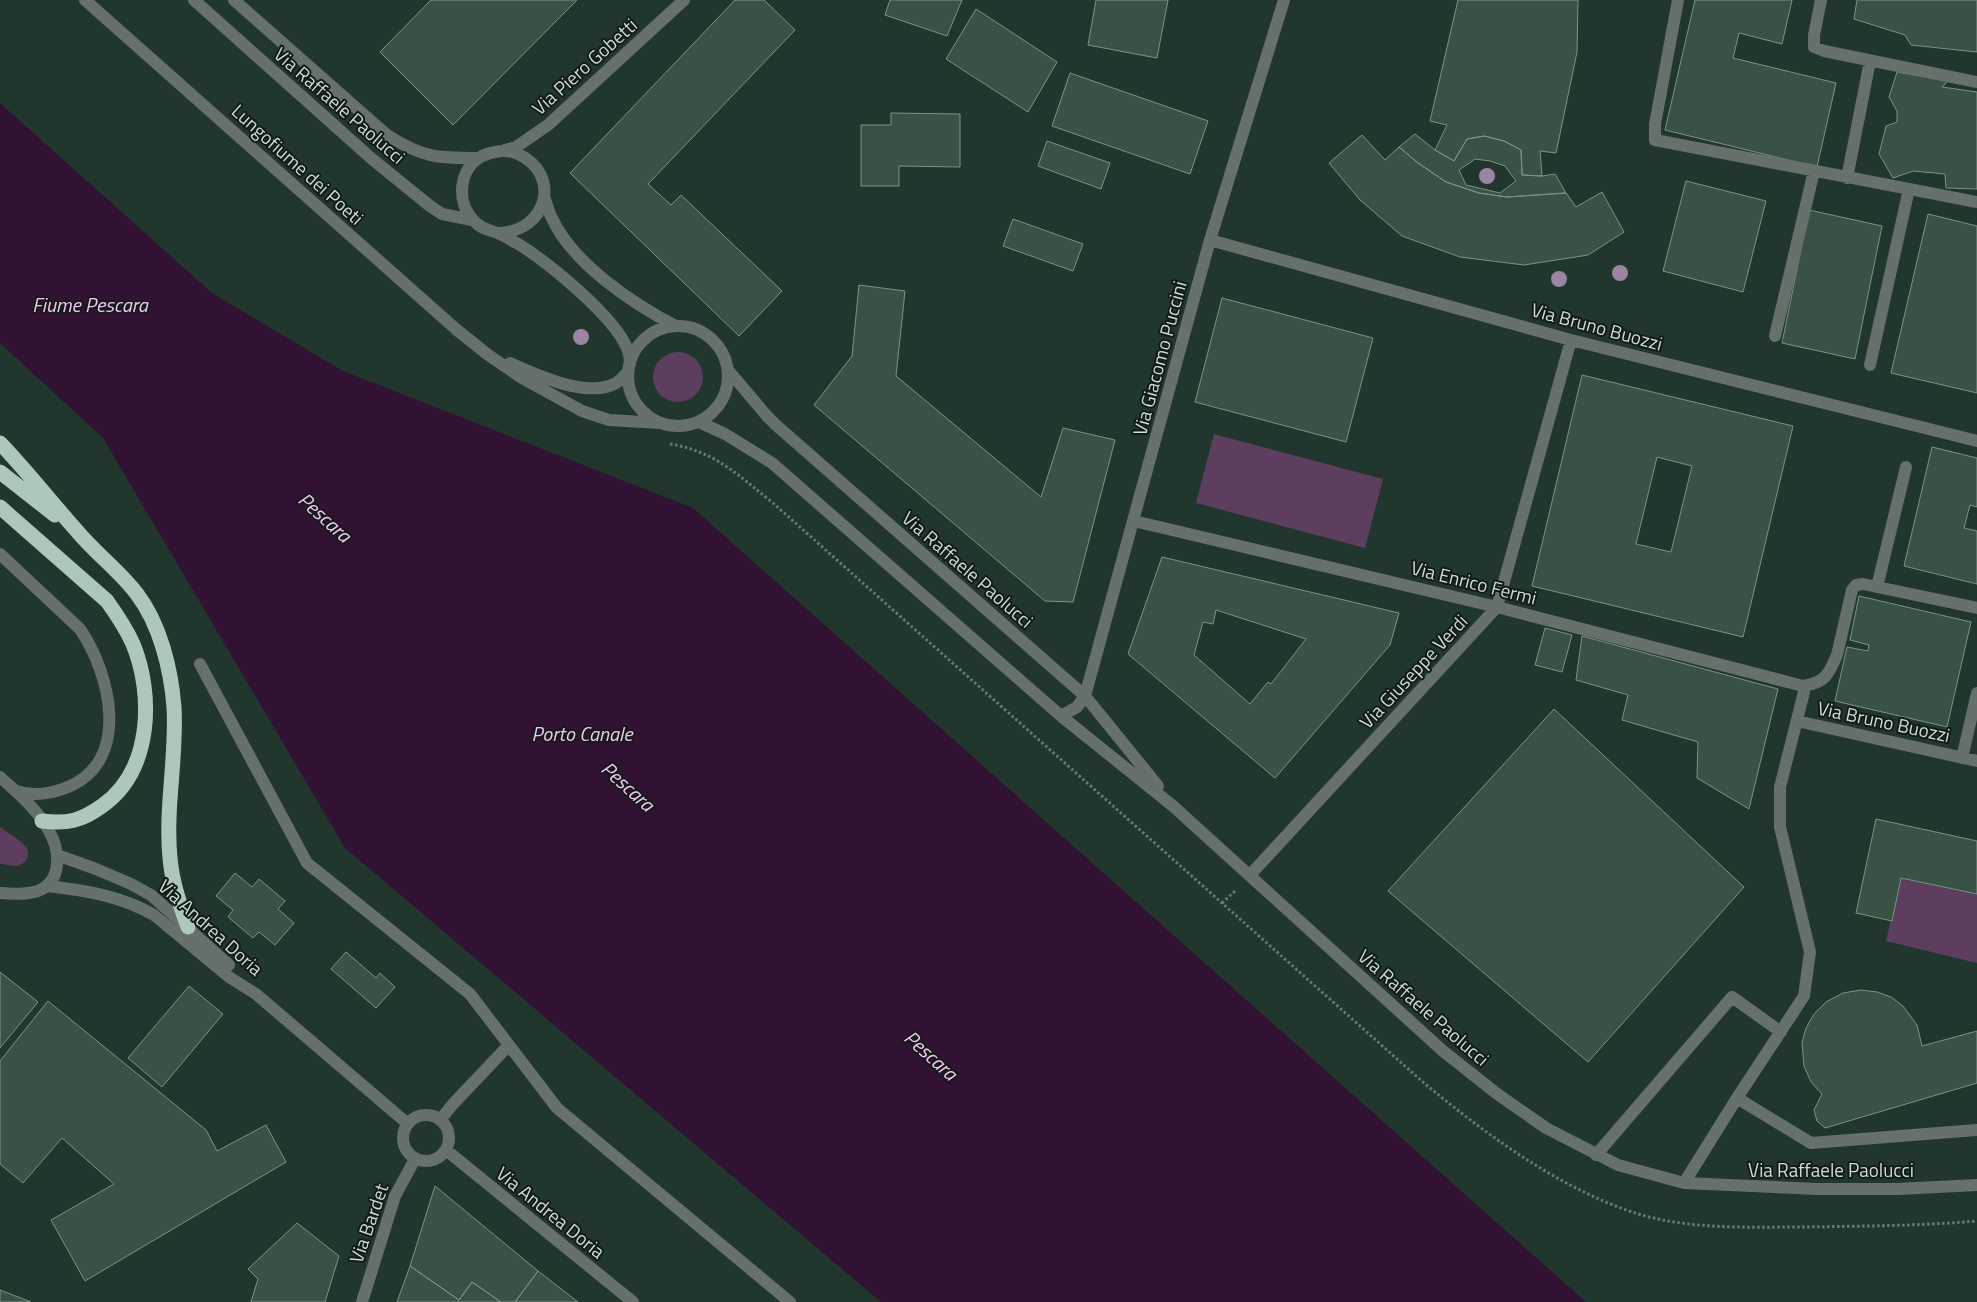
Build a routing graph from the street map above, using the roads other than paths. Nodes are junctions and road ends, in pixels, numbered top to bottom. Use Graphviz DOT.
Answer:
graph roads {
  1 [pos="85,0"];
  2 [pos="194,0"];
  3 [pos="234,0"];
  4 [pos="684,0"];
  5 [pos="1284,0"];
  6 [pos="1678,0"];
  7 [pos="1822,0"];
  8 [pos="1870,61"];
  9 [pos="1977,82"];
  10 [pos="503,151"];
  11 [pos="479,158"];
  12 [pos="1814,171"];
  13 [pos="1847,178"];
  14 [pos="1909,189"];
  15 [pos="544,196"];
  16 [pos="1977,202"];
  17 [pos="472,220"];
  18 [pos="499,233"];
  19 [pos="1210,240"];
  20 [pos="676,326"];
  21 [pos="1775,336"];
  22 [pos="1571,340"];
  23 [pos="487,354"];
  24 [pos="1870,365"];
  25 [pos="629,368"];
  26 [pos="728,370"];
  27 [pos="699,422"];
  28 [pos="660,423"];
  29 [pos="1977,441"];
  30 [pos="0,443"];
  31 [pos="1906,467"];
  32 [pos="1,473"];
  33 [pos="0,506"];
  34 [pos="1134,521"];
  35 [pos="78,533"];
  36 [pos="0,554"];
  37 [pos="1877,587"];
  38 [pos="1497,607"];
  39 [pos="1977,608"];
  40 [pos="200,664"];
  41 [pos="1803,686"];
  42 [pos="1977,693"];
  43 [pos="1085,696"];
  44 [pos="1061,716"];
  45 [pos="1797,722"];
  46 [pos="1962,758"];
  47 [pos="1977,761"];
  48 [pos="0,777"];
  49 [pos="16,791"];
  50 [pos="1173,806"];
  51 [pos="42,820"];
  52 [pos="57,855"];
  53 [pos="1250,876"];
  54 [pos="46,886"];
  55 [pos="0,893"];
  56 [pos="188,927"];
  57 [pos="256,994"];
  58 [pos="1781,1032"];
  59 [pos="509,1045"];
  60 [pos="1737,1098"];
  61 [pos="440,1120"];
  62 [pos="408,1124"];
  63 [pos="1977,1130"];
  64 [pos="446,1150"];
  65 [pos="1596,1155"];
  66 [pos="415,1159"];
  67 [pos="1684,1183"];
  68 [pos="1977,1185"];
  69 [pos="362,1302"];
  70 [pos="633,1302"];
  71 [pos="790,1302"];
  1 -- 23 [label="street, Lungofiume dei Poeti"];
  2 -- 17 [label="street, Via Raffaele Paolucci"];
  3 -- 11 [label="street, Via Raffaele Paolucci"];
  4 -- 10 [label="street, Via Piero Gobetti"];
  5 -- 19 [label="street, Via Giacomo Puccini"];
  6 -- 12 [label="street"];
  7 -- 8 [label="street"];
  8 -- 9 [label="street"];
  8 -- 13 [label="street"];
  10 -- 11 [label="street"];
  10 -- 15 [label="street"];
  11 -- 17 [label="street"];
  12 -- 13 [label="street"];
  12 -- 21 [label="street"];
  13 -- 14 [label="street"];
  14 -- 16 [label="street"];
  14 -- 24 [label="street"];
  15 -- 18 [label="street"];
  15 -- 20 [label="street"];
  17 -- 18 [label="street"];
  18 -- 25 [label="street"];
  19 -- 22 [label="street, Via Bruno Buozzi"];
  19 -- 34 [label="street, Via Giacomo Puccini"];
  20 -- 25 [label="street"];
  20 -- 26 [label="street"];
  22 -- 29 [label="street, Via Bruno Buozzi"];
  22 -- 38 [label="street, Via Giuseppe Verdi"];
  23 -- 25 [label="street, Lungofiume dei Poeti"];
  23 -- 28 [label="street, Lungofiume dei Poeti"];
  25 -- 28 [label="street"];
  26 -- 27 [label="street"];
  26 -- 43 [label="street, Via Raffaele Paolucci"];
  27 -- 28 [label="street"];
  27 -- 44 [label="street, Via Raffaele Paolucci"];
  30 -- 35 [label="highway"];
  31 -- 37 [label="street"];
  32 -- 35 [label="highway"];
  33 -- 51 [label="highway"];
  34 -- 38 [label="street, Via Enrico Fermi"];
  34 -- 43 [label="street, Via Giacomo Puccini"];
  35 -- 56 [label="highway"];
  36 -- 49 [label="street"];
  37 -- 39 [label="street, Via Bruno Buozzi"];
  37 -- 41 [label="street, Via Bruno Buozzi"];
  38 -- 41 [label="street, Via Enrico Fermi"];
  38 -- 53 [label="street, Via Giuseppe Verdi"];
  40 -- 59 [label="street"];
  41 -- 45 [label="street"];
  42 -- 46 [label="street, Via Bruno Buozzi"];
  43 -- 44 [label="street"];
  43 -- 50 [label="street, Via Raffaele Paolucci"];
  44 -- 50 [label="street, Via Raffaele Paolucci"];
  45 -- 46 [label="street, Via Bruno Buozzi"];
  45 -- 58 [label="street"];
  46 -- 47 [label="street, Via Bruno Buozzi"];
  48 -- 49 [label="street"];
  49 -- 51 [label="street"];
  50 -- 53 [label="street, Via Raffaele Paolucci"];
  51 -- 52 [label="street"];
  52 -- 54 [label="street"];
  52 -- 56 [label="street, Via Andrea Doria"];
  53 -- 65 [label="street, Via Raffaele Paolucci"];
  54 -- 55 [label="street"];
  54 -- 57 [label="street, Via Andrea Doria"];
  56 -- 57 [label="street, Via Andrea Doria"];
  57 -- 62 [label="street, Via Andrea Doria"];
  58 -- 60 [label="street"];
  58 -- 65 [label="street"];
  59 -- 61 [label="street"];
  59 -- 71 [label="street"];
  60 -- 63 [label="street"];
  60 -- 67 [label="street"];
  61 -- 62 [label="street"];
  61 -- 64 [label="street"];
  62 -- 66 [label="street"];
  64 -- 66 [label="street"];
  64 -- 70 [label="street, Via Andrea Doria"];
  65 -- 67 [label="street, Via Raffaele Paolucci"];
  66 -- 69 [label="street, Via Bardet"];
  67 -- 68 [label="street, Via Raffaele Paolucci"];
}
